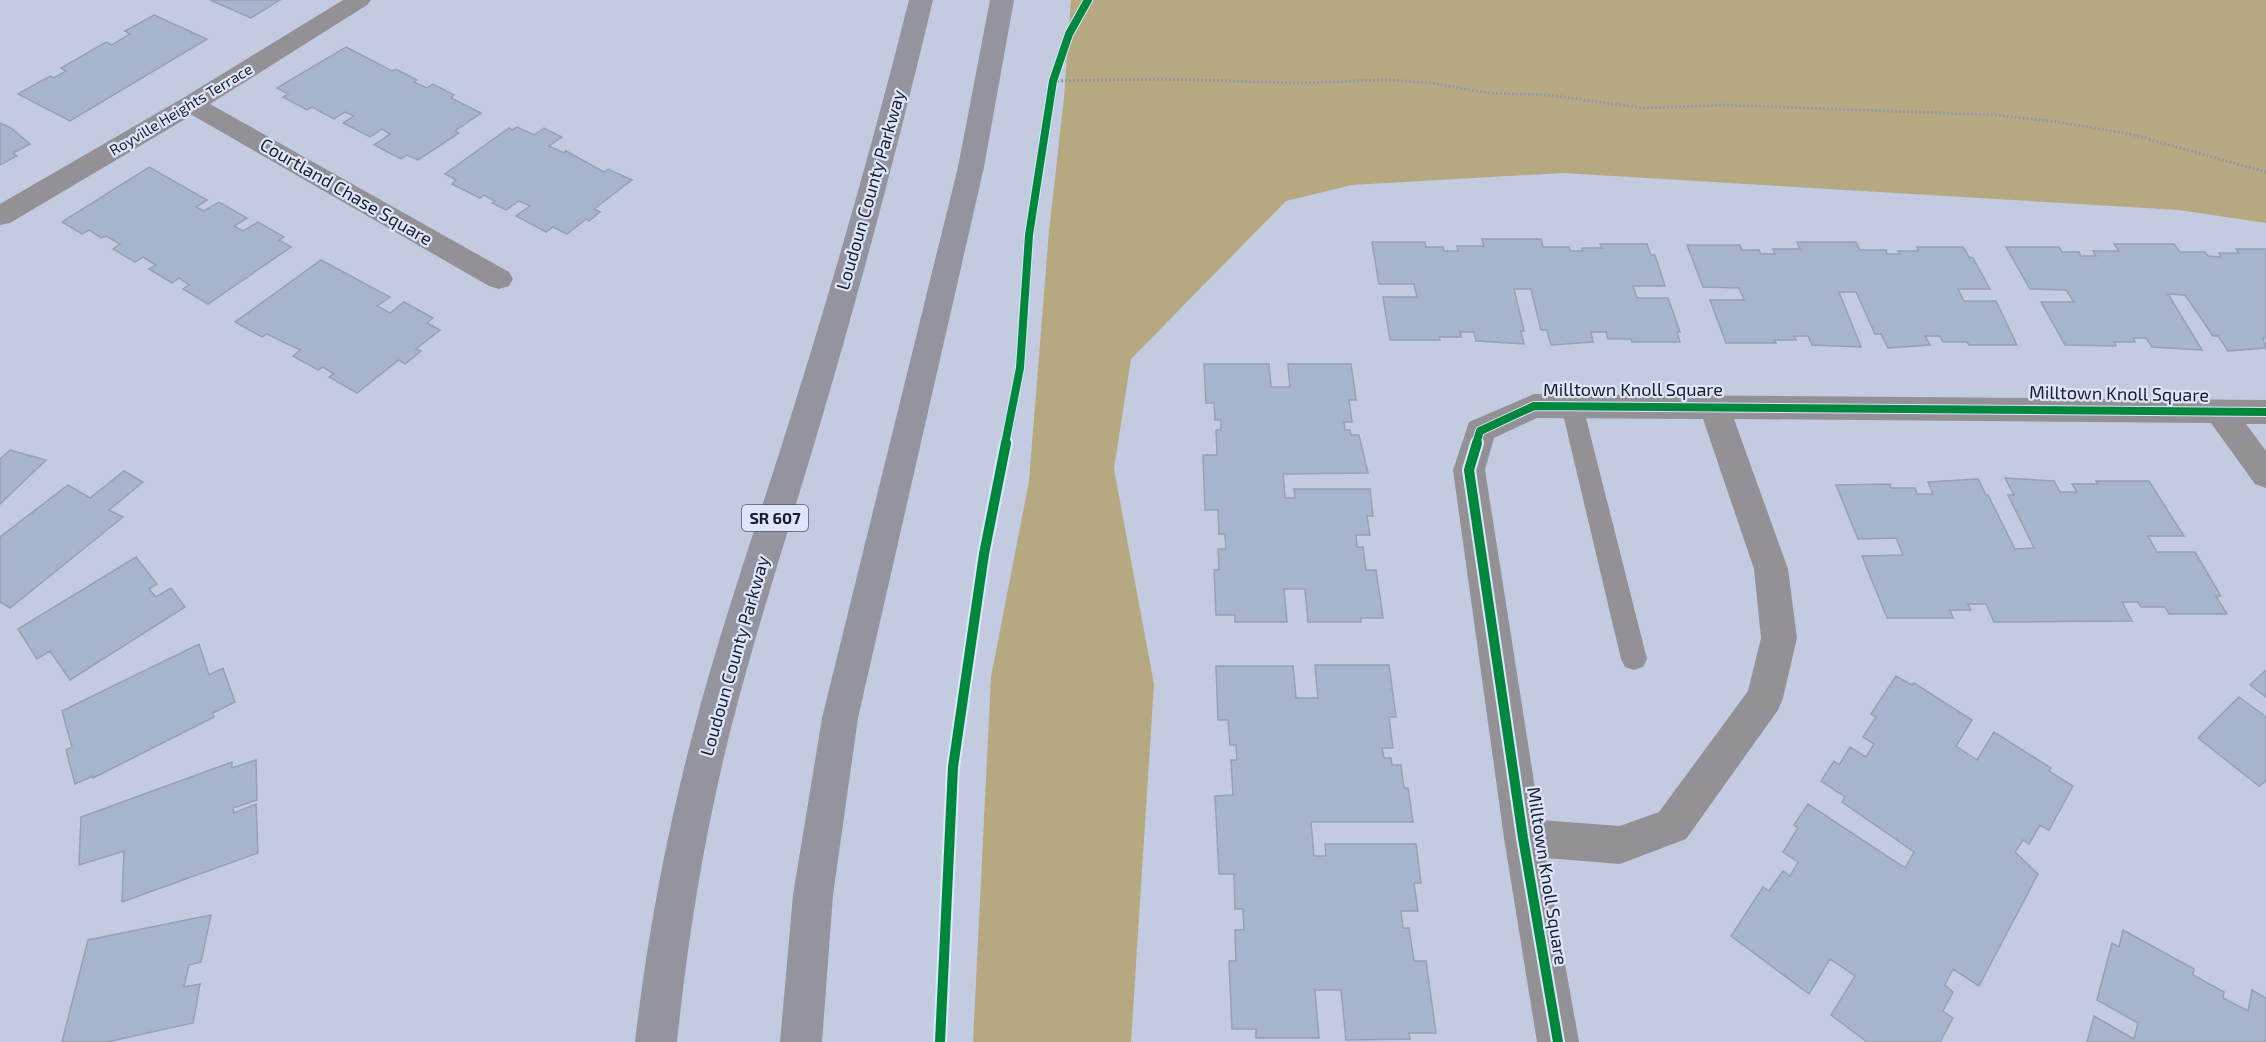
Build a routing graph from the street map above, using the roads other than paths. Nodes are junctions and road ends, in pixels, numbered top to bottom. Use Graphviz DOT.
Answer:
graph roads {
  1 [pos="359,0"];
  2 [pos="921,0"];
  3 [pos="1002,0"];
  4 [pos="192,104"];
  5 [pos="0,216"];
  6 [pos="499,279"];
  7 [pos="1572,406"];
  8 [pos="1714,407"];
  9 [pos="2220,412"];
  10 [pos="2266,412"];
  11 [pos="2266,475"];
  12 [pos="1634,659"];
  13 [pos="1523,838"];
  14 [pos="656,1042"];
  15 [pos="801,1042"];
  16 [pos="1558,1042"];
  1 -- 4 [label="street, Royville Heights Terrace"];
  2 -- 14 [label="main road, Loudoun County Parkway / SR 607"];
  3 -- 15 [label="main road"];
  4 -- 5 [label="street, Royville Heights Terrace"];
  4 -- 6 [label="street, Courtland Chase Square"];
  7 -- 8 [label="street, Milltown Knoll Square"];
  7 -- 12 [label="lane"];
  7 -- 13 [label="street, Milltown Knoll Square"];
  8 -- 9 [label="street, Milltown Knoll Square"];
  8 -- 13 [label="street"];
  9 -- 10 [label="street, Milltown Knoll Square"];
  9 -- 11 [label="street"];
  13 -- 16 [label="street, Milltown Knoll Square"];
}
